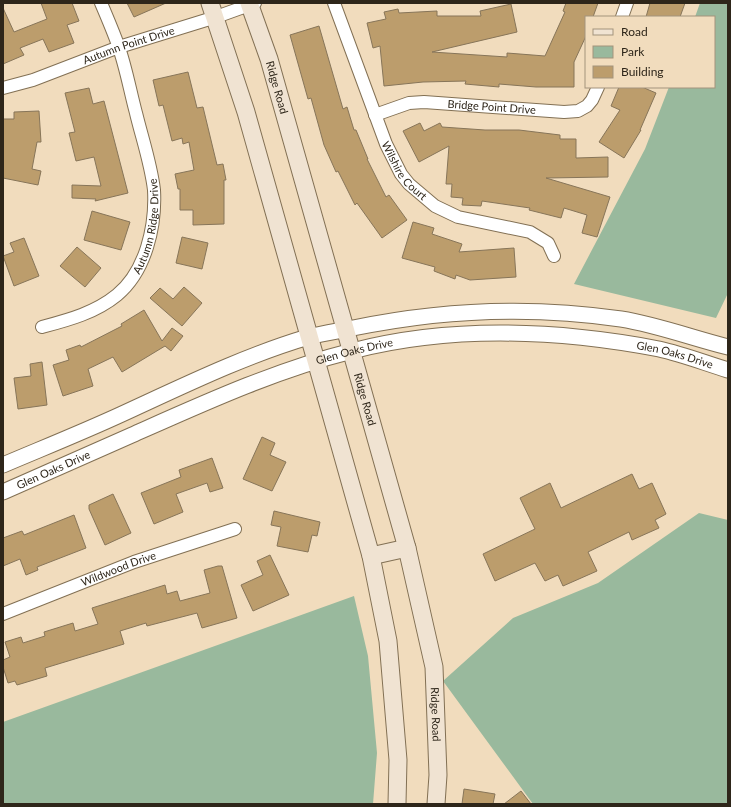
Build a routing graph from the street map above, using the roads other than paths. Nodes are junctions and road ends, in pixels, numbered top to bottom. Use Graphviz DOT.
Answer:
graph roads {
  1 [pos="102,3"];
  2 [pos="334,3"];
  3 [pos="627,3"];
  4 [pos="251,4"];
  5 [pos="213,10"];
  6 [pos="622,16"];
  7 [pos="119,47"];
  8 [pos="3,88"];
  9 [pos="598,88"];
  10 [pos="374,115"];
  11 [pos="554,256"];
  12 [pos="42,327"];
  13 [pos="347,329"];
  14 [pos="681,335"];
  15 [pos="310,337"];
  16 [pos="728,347"];
  17 [pos="352,351"];
  18 [pos="676,354"];
  19 [pos="316,361"];
  20 [pos="728,370"];
  21 [pos="3,465"];
  22 [pos="3,492"];
  23 [pos="235,529"];
  24 [pos="407,548"];
  25 [pos="371,556"];
  26 [pos="3,614"];
  27 [pos="397,804"];
  28 [pos="436,804"];
  1 -- 7 [label="street, Autumn Ridge Drive"];
  2 -- 10 [label="street, Wilshire Court"];
  3 -- 6 [label="street"];
  4 -- 5 [label="street, Autumn Point Drive"];
  4 -- 13 [label="main road, Ridge Road"];
  5 -- 7 [label="street, Autumn Point Drive"];
  5 -- 15 [label="main road"];
  7 -- 8 [label="street, Autumn Point Drive"];
  7 -- 12 [label="street, Autumn Ridge Drive"];
  9 -- 10 [label="street, Bridge Point Drive"];
  10 -- 11 [label="street, Wilshire Court"];
  13 -- 14 [label="street, Glen Oaks Drive"];
  13 -- 15 [label="street, Glen Oaks Drive"];
  13 -- 17 [label="main road, Ridge Road"];
  14 -- 16 [label="street, Glen Oaks Drive"];
  14 -- 18 [label="street"];
  15 -- 19 [label="main road"];
  15 -- 21 [label="street, Glen Oaks Drive"];
  17 -- 18 [label="street, Glen Oaks Drive"];
  17 -- 19 [label="street, Glen Oaks Drive"];
  17 -- 24 [label="main road, Ridge Road"];
  18 -- 20 [label="street, Glen Oaks Drive"];
  19 -- 22 [label="street, Glen Oaks Drive"];
  19 -- 25 [label="main road"];
  23 -- 26 [label="street, Wildwood Drive"];
  24 -- 25 [label="main road"];
  24 -- 28 [label="main road, Ridge Road"];
  25 -- 27 [label="main road"];
}
